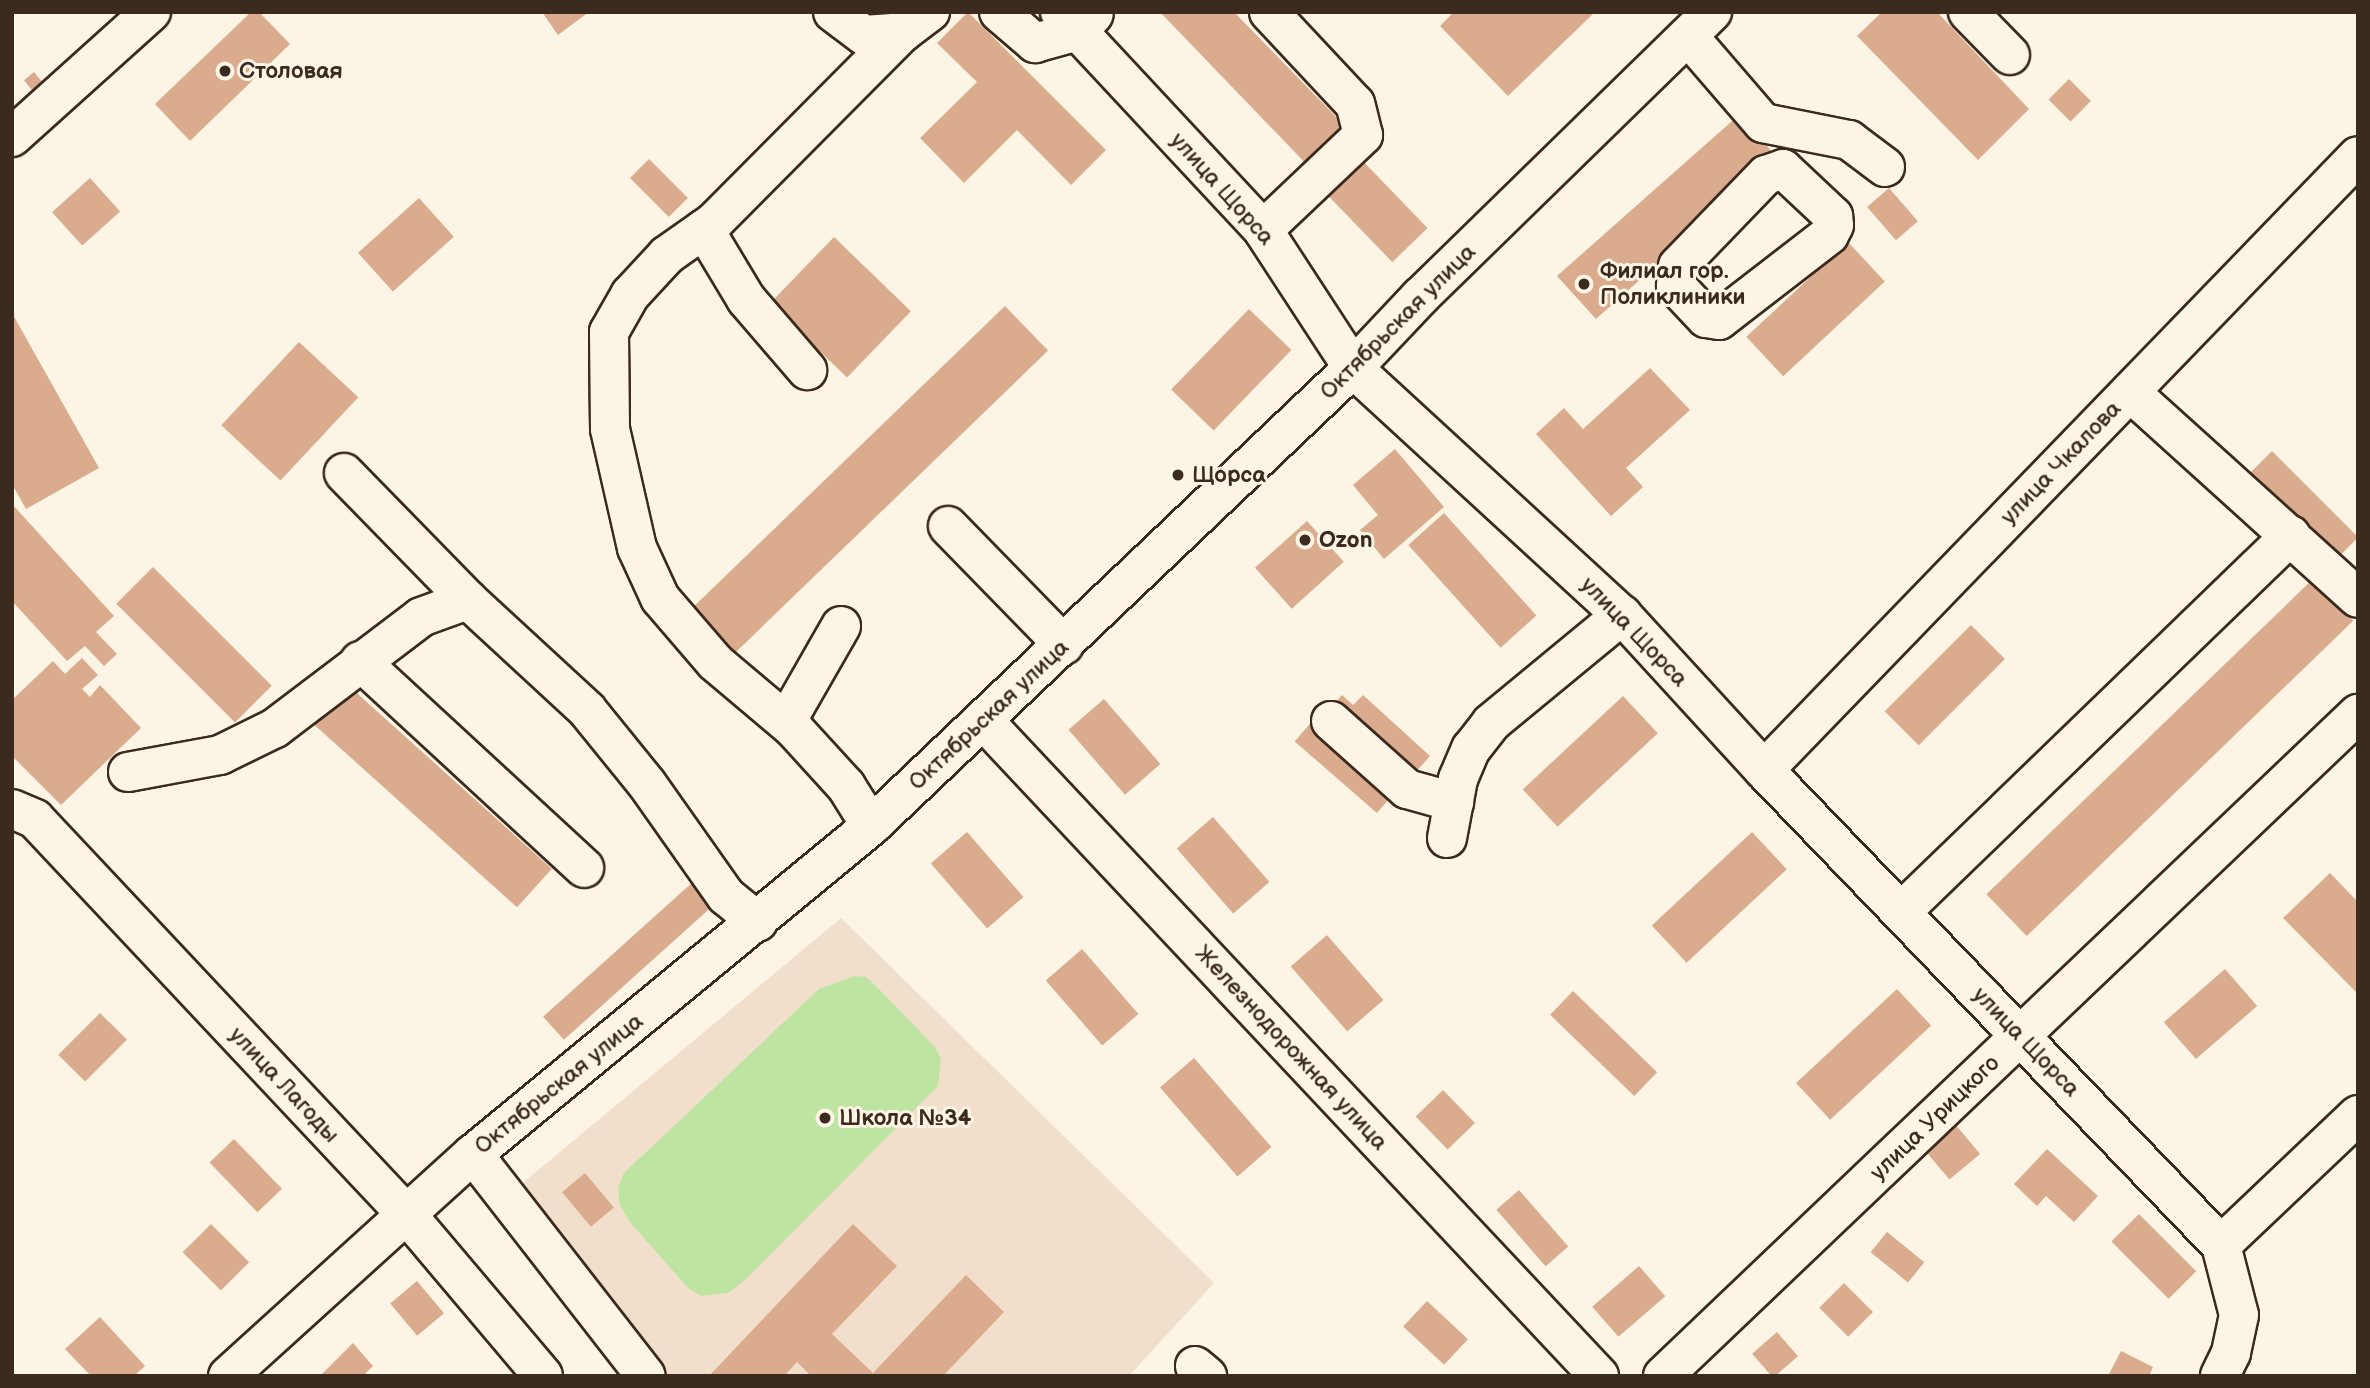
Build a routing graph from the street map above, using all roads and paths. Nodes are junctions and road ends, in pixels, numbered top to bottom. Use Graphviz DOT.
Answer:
graph roads {
  1 [pos="833,12"];
  2 [pos="999,12"];
  3 [pos="1269,12"];
  4 [pos="1968,12"];
  5 [pos="138,15"];
  6 [pos="1078,18"];
  7 [pos="917,22"];
  8 [pos="1700,24"];
  9 [pos="2010,55"];
  10 [pos="12,136"];
  11 [pos="1837,137"];
  12 [pos="2358,156"];
  13 [pos="1885,167"];
  14 [pos="1799,182"];
  15 [pos="704,229"];
  16 [pos="1263,230"];
  17 [pos="1353,368"];
  18 [pos="807,370"];
  19 [pos="2130,392"];
  20 [pos="344,473"];
  21 [pos="948,526"];
  22 [pos="2291,535"];
  23 [pos="2358,598"];
  24 [pos="468,600"];
  25 [pos="1622,615"];
  26 [pos="841,626"];
  27 [pos="1065,645"];
  28 [pos="360,661"];
  29 [pos="2358,714"];
  30 [pos="983,720"];
  31 [pos="1331,721"];
  32 [pos="793,728"];
  33 [pos="1764,770"];
  34 [pos="128,772"];
  35 [pos="12,809"];
  36 [pos="871,826"];
  37 [pos="584,869"];
  38 [pos="1901,912"];
  39 [pos="758,922"];
  40 [pos="2021,1036"];
  41 [pos="2351,1133"];
  42 [pos="473,1154"];
  43 [pos="408,1216"];
  44 [pos="2221,1245"];
  45 [pos="228,1376"];
  46 [pos="543,1376"];
  47 [pos="646,1376"];
  48 [pos="1599,1376"];
  49 [pos="1663,1376"];
  50 [pos="2220,1376"];
  1 -- 7 [label="main road"];
  2 -- 6 [label="main road"];
  3 -- 16 [label="main road"];
  4 -- 9 [label="main road"];
  5 -- 10 [label="main road"];
  6 -- 16 [label="main road, улица Щорса"];
  7 -- 15 [label="main road"];
  8 -- 11 [label="main road"];
  8 -- 17 [label="main road, Октябрьская улица"];
  11 -- 13 [label="main road"];
  11 -- 14 [label="main road"];
  12 -- 19 [label="main road, улица Чкалова"];
  15 -- 18 [label="main road"];
  15 -- 32 [label="main road"];
  16 -- 17 [label="main road, улица Щорса"];
  17 -- 25 [label="main road, улица Щорса"];
  17 -- 27 [label="main road, Октябрьская улица"];
  19 -- 22 [label="main road"];
  19 -- 33 [label="main road, улица Чкалова"];
  20 -- 24 [label="main road"];
  21 -- 27 [label="main road"];
  22 -- 23 [label="main road"];
  22 -- 38 [label="main road"];
  24 -- 28 [label="main road"];
  24 -- 39 [label="main road"];
  25 -- 31 [label="main road"];
  25 -- 33 [label="main road, улица Щорса"];
  26 -- 32 [label="main road"];
  27 -- 30 [label="main road, Октябрьская улица"];
  28 -- 34 [label="main road"];
  28 -- 37 [label="main road"];
  29 -- 40 [label="main road, улица Урицкого"];
  30 -- 36 [label="main road, Октябрьская улица"];
  30 -- 48 [label="main road, Железнодорожная улица"];
  32 -- 36 [label="main road"];
  33 -- 38 [label="main road, улица Щорса"];
  35 -- 43 [label="main road, улица Лагоды"];
  36 -- 39 [label="main road, Октябрьская улица"];
  38 -- 40 [label="main road, улица Щорса"];
  39 -- 42 [label="main road, Октябрьская улица"];
  40 -- 44 [label="main road, улица Щорса"];
  40 -- 49 [label="main road, улица Урицкого"];
  41 -- 44 [label="main road"];
  42 -- 43 [label="main road, Октябрьская улица"];
  42 -- 47 [label="main road"];
  43 -- 45 [label="main road, Октябрьская улица"];
  43 -- 46 [label="main road, улица Лагоды"];
  44 -- 50 [label="main road"];
}
